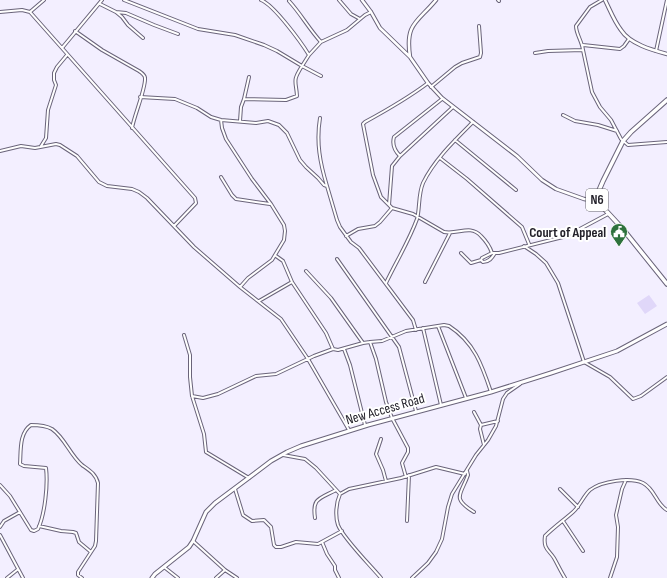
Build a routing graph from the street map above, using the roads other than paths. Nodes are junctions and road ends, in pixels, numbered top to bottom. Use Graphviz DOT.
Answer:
graph roads {
  1 [pos="44,0"];
  2 [pos="102,0"];
  3 [pos="124,0"];
  4 [pos="260,0"];
  5 [pos="339,0"];
  6 [pos="362,0"];
  7 [pos="436,0"];
  8 [pos="603,0"];
  9 [pos="667,0"];
  10 [pos="289,1"];
  11 [pos="100,4"];
  12 [pos="0,12"];
  13 [pos="30,12"];
  14 [pos="116,12"];
  15 [pos="371,12"];
  16 [pos="360,19"];
  17 [pos="479,26"];
  18 [pos="75,32"];
  19 [pos="178,34"];
  20 [pos="143,38"];
  21 [pos="629,39"];
  22 [pos="321,42"];
  23 [pos="583,45"];
  24 [pos="62,48"];
  25 [pos="584,50"];
  26 [pos="656,51"];
  27 [pos="535,53"];
  28 [pos="667,54"];
  29 [pos="68,55"];
  30 [pos="309,55"];
  31 [pos="410,57"];
  32 [pos="302,66"];
  33 [pos="322,76"];
  34 [pos="249,77"];
  35 [pos="428,83"];
  36 [pos="431,87"];
  37 [pos="140,97"];
  38 [pos="442,98"];
  39 [pos="244,99"];
  40 [pos="667,100"];
  41 [pos="453,107"];
  42 [pos="563,115"];
  43 [pos="320,118"];
  44 [pos="221,120"];
  45 [pos="240,121"];
  46 [pos="473,122"];
  47 [pos="132,128"];
  48 [pos="618,131"];
  49 [pos="455,140"];
  50 [pos="623,141"];
  51 [pos="667,142"];
  52 [pos="41,147"];
  53 [pos="0,151"];
  54 [pos="400,156"];
  55 [pos="440,158"];
  56 [pos="221,177"];
  57 [pos="327,186"];
  58 [pos="516,190"];
  59 [pos="597,201"];
  60 [pos="271,204"];
  61 [pos="389,205"];
  62 [pos="392,208"];
  63 [pos="609,213"];
  64 [pos="417,217"];
  65 [pos="174,226"];
  66 [pos="450,233"];
  67 [pos="346,236"];
  68 [pos="529,244"];
  69 [pos="524,246"];
  70 [pos="461,253"];
  71 [pos="493,253"];
  72 [pos="276,256"];
  73 [pos="337,259"];
  74 [pos="481,260"];
  75 [pos="306,271"];
  76 [pos="292,282"];
  77 [pos="425,282"];
  78 [pos="385,283"];
  79 [pos="667,284"];
  80 [pos="240,287"];
  81 [pos="259,301"];
  82 [pos="667,324"];
  83 [pos="438,326"];
  84 [pos="423,328"];
  85 [pos="416,330"];
  86 [pos="184,335"];
  87 [pos="392,337"];
  88 [pos="370,342"];
  89 [pos="363,343"];
  90 [pos="333,349"];
  91 [pos="344,349"];
  92 [pos="308,359"];
  93 [pos="584,362"];
  94 [pos="667,377"];
  95 [pos="521,383"];
  96 [pos="491,392"];
  97 [pos="192,396"];
  98 [pos="466,398"];
  99 [pos="441,404"];
  100 [pos="416,411"];
  101 [pos="474,412"];
  102 [pos="392,418"];
  103 [pos="498,421"];
  104 [pos="365,425"];
  105 [pos="480,425"];
  106 [pos="349,430"];
  107 [pos="381,439"];
  108 [pos="484,445"];
  109 [pos="282,455"];
  110 [pos="466,473"];
  111 [pos="409,475"];
  112 [pos="406,477"];
  113 [pos="249,478"];
  114 [pos="626,480"];
  115 [pos="386,481"];
  116 [pos="0,485"];
  117 [pos="235,489"];
  118 [pos="560,489"];
  119 [pos="336,490"];
  120 [pos="340,494"];
  121 [pos="578,507"];
  122 [pos="667,510"];
  123 [pos="20,512"];
  124 [pos="474,512"];
  125 [pos="315,518"];
  126 [pos="407,521"];
  127 [pos="563,521"];
  128 [pos="39,526"];
  129 [pos="0,527"];
  130 [pos="342,531"];
  131 [pos="0,535"];
  132 [pos="194,541"];
  133 [pos="322,542"];
  134 [pos="584,551"];
  135 [pos="92,552"];
  136 [pos="164,567"];
  137 [pos="18,570"];
  138 [pos="225,570"];
  139 [pos="7,578"];
  140 [pos="23,578"];
  141 [pos="82,578"];
  142 [pos="152,578"];
  143 [pos="178,578"];
  144 [pos="216,578"];
  145 [pos="237,578"];
  146 [pos="339,578"];
  147 [pos="381,578"];
  148 [pos="412,578"];
  149 [pos="565,578"];
  150 [pos="610,578"];
  1 -- 13 [label="street"];
  2 -- 11 [label="street"];
  3 -- 32 [label="street"];
  4 -- 30 [label="street"];
  5 -- 16 [label="street"];
  6 -- 15 [label="street"];
  7 -- 31 [label="street"];
  8 -- 21 [label="street"];
  8 -- 23 [label="street"];
  9 -- 26 [label="street"];
  10 -- 22 [label="street"];
  11 -- 14 [label="street"];
  11 -- 18 [label="street"];
  12 -- 13 [label="street"];
  13 -- 24 [label="street"];
  14 -- 19 [label="street"];
  14 -- 20 [label="street"];
  15 -- 16 [label="street"];
  15 -- 31 [label="street"];
  16 -- 22 [label="street"];
  17 -- 36 [label="street"];
  18 -- 24 [label="street"];
  18 -- 37 [label="street"];
  21 -- 23 [label="street"];
  21 -- 26 [label="street"];
  22 -- 30 [label="street"];
  23 -- 25 [label="street"];
  24 -- 29 [label="street"];
  25 -- 27 [label="street"];
  25 -- 48 [label="street"];
  26 -- 28 [label="street"];
  29 -- 47 [label="street"];
  29 -- 52 [label="street"];
  30 -- 32 [label="street"];
  31 -- 35 [label="street"];
  32 -- 33 [label="street"];
  32 -- 39 [label="street"];
  34 -- 39 [label="street"];
  35 -- 36 [label="street"];
  35 -- 61 [label="street"];
  36 -- 38 [label="street"];
  37 -- 44 [label="street"];
  37 -- 47 [label="street"];
  38 -- 41 [label="street"];
  38 -- 54 [label="street"];
  39 -- 45 [label="street"];
  40 -- 50 [label="highway, N6"];
  41 -- 46 [label="street"];
  41 -- 54 [label="street"];
  42 -- 48 [label="street"];
  43 -- 57 [label="street"];
  44 -- 45 [label="street"];
  44 -- 60 [label="street"];
  45 -- 57 [label="street"];
  46 -- 49 [label="street"];
  46 -- 59 [label="street"];
  47 -- 65 [label="street"];
  48 -- 50 [label="street"];
  49 -- 55 [label="street"];
  49 -- 58 [label="street"];
  50 -- 51 [label="street"];
  50 -- 59 [label="highway, N6"];
  52 -- 53 [label="street"];
  52 -- 65 [label="street"];
  54 -- 61 [label="street"];
  55 -- 64 [label="street"];
  55 -- 68 [label="street"];
  56 -- 60 [label="street"];
  57 -- 67 [label="street"];
  59 -- 63 [label="highway, N6"];
  60 -- 72 [label="street"];
  61 -- 62 [label="street"];
  62 -- 64 [label="street"];
  62 -- 67 [label="street"];
  63 -- 68 [label="street"];
  63 -- 79 [label="highway, N6"];
  64 -- 66 [label="street"];
  64 -- 78 [label="street"];
  65 -- 80 [label="street"];
  66 -- 71 [label="street"];
  66 -- 77 [label="street"];
  67 -- 78 [label="street"];
  68 -- 69 [label="street"];
  69 -- 71 [label="street"];
  69 -- 93 [label="street"];
  70 -- 74 [label="street"];
  71 -- 74 [label="street"];
  71 -- 74 [label="street"];
  72 -- 76 [label="street"];
  72 -- 80 [label="street"];
  73 -- 87 [label="street"];
  75 -- 89 [label="street"];
  76 -- 81 [label="street"];
  76 -- 90 [label="street"];
  78 -- 85 [label="street"];
  80 -- 81 [label="street"];
  81 -- 92 [label="street"];
  82 -- 93 [label="main road, New Access Road"];
  83 -- 84 [label="street"];
  83 -- 96 [label="street"];
  83 -- 98 [label="street"];
  84 -- 85 [label="street"];
  84 -- 99 [label="street"];
  85 -- 87 [label="street"];
  86 -- 97 [label="street"];
  87 -- 88 [label="street"];
  87 -- 100 [label="street"];
  88 -- 89 [label="street"];
  88 -- 102 [label="street"];
  89 -- 91 [label="street"];
  90 -- 91 [label="street"];
  90 -- 92 [label="street"];
  91 -- 104 [label="street"];
  92 -- 97 [label="street"];
  92 -- 106 [label="street"];
  93 -- 94 [label="street"];
  93 -- 95 [label="main road, New Access Road"];
  95 -- 96 [label="main road, New Access Road"];
  95 -- 103 [label="street"];
  96 -- 98 [label="main road, New Access Road"];
  97 -- 113 [label="street"];
  98 -- 99 [label="main road, New Access Road"];
  99 -- 100 [label="main road, New Access Road"];
  100 -- 102 [label="main road, New Access Road"];
  101 -- 105 [label="street"];
  102 -- 104 [label="main road, New Access Road"];
  102 -- 112 [label="street"];
  103 -- 105 [label="street"];
  103 -- 108 [label="street"];
  104 -- 106 [label="main road, New Access Road"];
  105 -- 108 [label="street"];
  106 -- 109 [label="main road, New Access Road"];
  107 -- 115 [label="street"];
  108 -- 110 [label="street"];
  109 -- 113 [label="main road, New Access Road"];
  109 -- 119 [label="street"];
  110 -- 111 [label="street"];
  110 -- 124 [label="street"];
  110 -- 148 [label="street"];
  111 -- 112 [label="street"];
  111 -- 126 [label="street"];
  112 -- 115 [label="street"];
  113 -- 117 [label="main road, New Access Road"];
  114 -- 121 [label="street"];
  114 -- 122 [label="street"];
  114 -- 150 [label="street"];
  115 -- 120 [label="street"];
  116 -- 123 [label="street"];
  117 -- 132 [label="main road, New Access Road"];
  117 -- 133 [label="street"];
  118 -- 121 [label="street"];
  119 -- 120 [label="street"];
  119 -- 125 [label="street"];
  120 -- 130 [label="street"];
  121 -- 127 [label="street"];
  123 -- 128 [label="street"];
  123 -- 129 [label="street"];
  127 -- 134 [label="street"];
  127 -- 149 [label="street"];
  128 -- 135 [label="street"];
  128 -- 135 [label="street"];
  130 -- 133 [label="street"];
  130 -- 147 [label="street"];
  131 -- 137 [label="street"];
  132 -- 136 [label="main road, New Access Road"];
  132 -- 138 [label="street"];
  133 -- 146 [label="street"];
  135 -- 141 [label="street"];
  136 -- 142 [label="main road, New Access Road"];
  136 -- 143 [label="street"];
  137 -- 139 [label="street"];
  137 -- 140 [label="street"];
  138 -- 144 [label="street"];
  138 -- 145 [label="street"];
}
